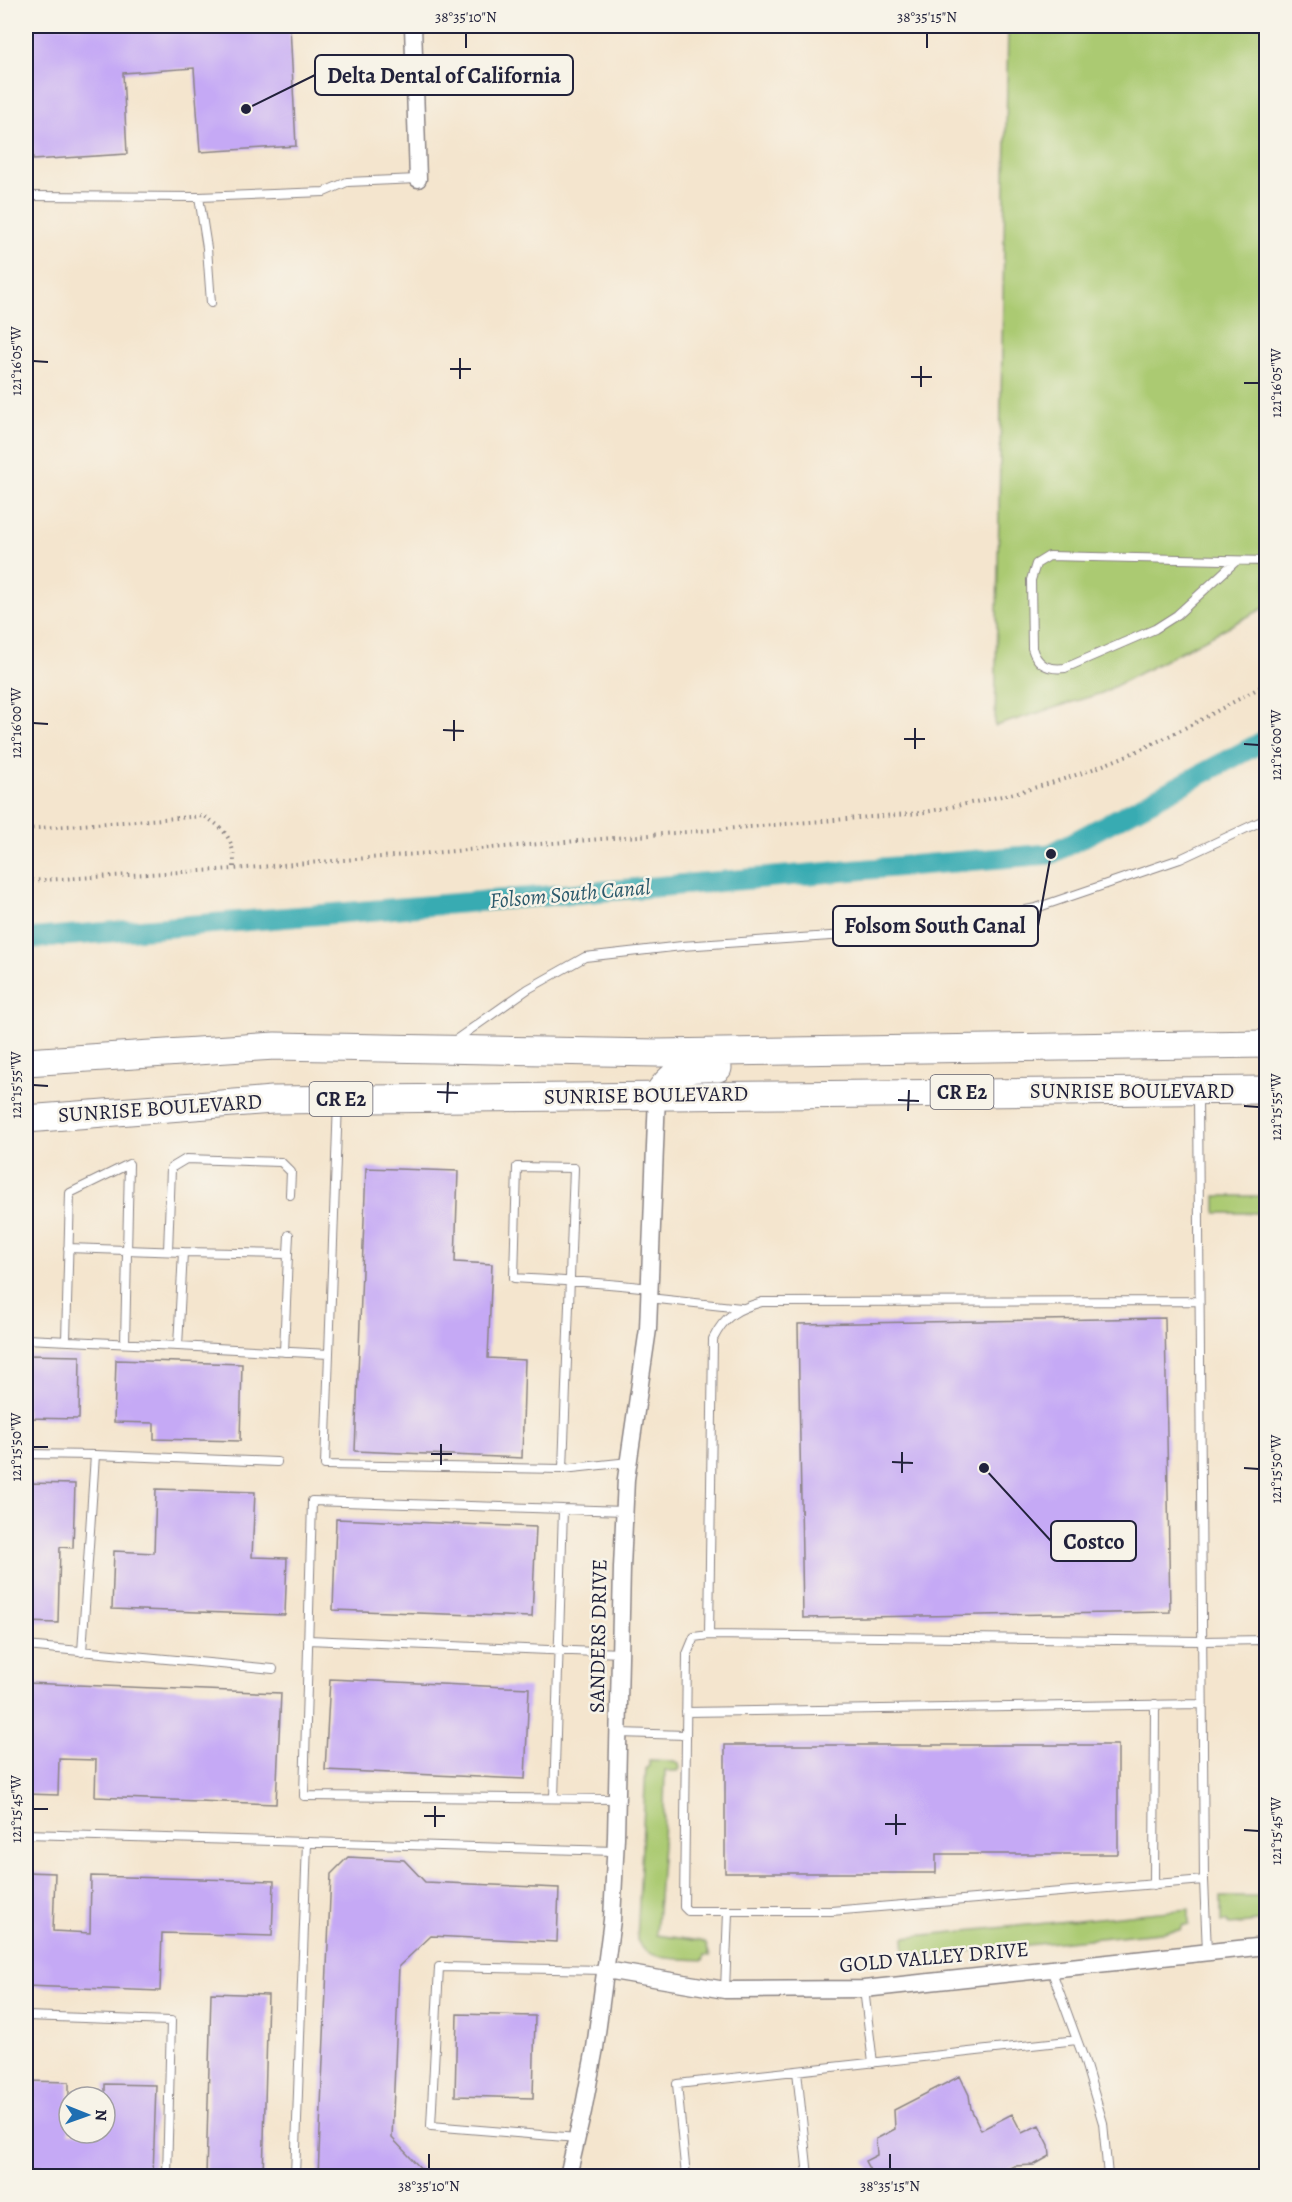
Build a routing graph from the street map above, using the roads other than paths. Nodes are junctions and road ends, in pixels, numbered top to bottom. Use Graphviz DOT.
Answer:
graph roads {
  1 [pos="413,26"];
  2 [pos="418,179"];
  3 [pos="26,196"];
  4 [pos="199,197"];
  5 [pos="211,303"];
  6 [pos="1236,561"];
  7 [pos="1266,561"];
  8 [pos="1266,819"];
  9 [pos="1266,1044"];
  10 [pos="445,1049"];
  11 [pos="770,1051"];
  12 [pos="26,1062"];
  13 [pos="1198,1090"];
  14 [pos="1266,1090"];
  15 [pos="657,1095"];
  16 [pos="338,1099"];
  17 [pos="26,1119"];
  18 [pos="290,1195"];
  19 [pos="289,1235"];
  20 [pos="68,1248"];
  21 [pos="127,1250"];
  22 [pos="168,1251"];
  23 [pos="183,1252"];
  24 [pos="288,1254"];
  25 [pos="571,1282"];
  26 [pos="649,1293"];
  27 [pos="1199,1301"];
  28 [pos="742,1308"];
  29 [pos="26,1338"];
  30 [pos="66,1340"];
  31 [pos="125,1343"];
  32 [pos="178,1346"];
  33 [pos="284,1352"];
  34 [pos="329,1354"];
  35 [pos="26,1454"];
  36 [pos="95,1455"];
  37 [pos="277,1462"];
  38 [pos="629,1462"];
  39 [pos="563,1469"];
  40 [pos="563,1509"];
  41 [pos="625,1511"];
  42 [pos="709,1635"];
  43 [pos="308,1640"];
  44 [pos="1266,1640"];
  45 [pos="1202,1641"];
  46 [pos="26,1646"];
  47 [pos="558,1650"];
  48 [pos="82,1652"];
  49 [pos="620,1653"];
  50 [pos="273,1669"];
  51 [pos="1155,1704"];
  52 [pos="1202,1704"];
  53 [pos="686,1712"];
  54 [pos="619,1732"];
  55 [pos="686,1735"];
  56 [pos="554,1798"];
  57 [pos="617,1799"];
  58 [pos="26,1834"];
  59 [pos="307,1842"];
  60 [pos="616,1851"];
  61 [pos="1204,1880"];
  62 [pos="1154,1885"];
  63 [pos="728,1912"];
  64 [pos="1266,1946"];
  65 [pos="1207,1952"];
  66 [pos="1051,1968"];
  67 [pos="606,1970"];
  68 [pos="864,1989"];
  69 [pos="725,1990"];
  70 [pos="26,2016"];
  71 [pos="1077,2040"];
  72 [pos="873,2063"];
  73 [pos="797,2071"];
  74 [pos="577,2138"];
  75 [pos="167,2176"];
  76 [pos="295,2176"];
  77 [pos="568,2176"];
  78 [pos="686,2176"];
  79 [pos="808,2176"];
  80 [pos="1108,2176"];
  1 -- 2 [label="street"];
  2 -- 4 [label="lane"];
  3 -- 4 [label="lane"];
  4 -- 5 [label="lane"];
  6 -- 6 [label="lane"];
  6 -- 7 [label="lane"];
  8 -- 10 [label="lane"];
  9 -- 11 [label="main road, SUNRISE BOULEVARD / CR E2"];
  10 -- 11 [label="main road, SUNRISE BOULEVARD / CR E2"];
  10 -- 12 [label="main road, SUNRISE BOULEVARD / CR E2"];
  11 -- 15 [label="main road"];
  13 -- 14 [label="main road, SUNRISE BOULEVARD / CR E2"];
  13 -- 15 [label="main road, SUNRISE BOULEVARD / CR E2"];
  13 -- 27 [label="lane"];
  15 -- 16 [label="main road, SUNRISE BOULEVARD / CR E2"];
  15 -- 26 [label="street, SANDERS DRIVE"];
  16 -- 17 [label="main road, SUNRISE BOULEVARD / CR E2"];
  16 -- 34 [label="lane"];
  18 -- 22 [label="lane"];
  19 -- 24 [label="lane"];
  20 -- 21 [label="lane"];
  20 -- 21 [label="lane"];
  20 -- 30 [label="lane"];
  21 -- 22 [label="lane"];
  21 -- 31 [label="lane"];
  22 -- 23 [label="lane"];
  23 -- 24 [label="lane"];
  23 -- 32 [label="lane"];
  24 -- 33 [label="lane"];
  25 -- 25 [label="lane"];
  25 -- 26 [label="lane"];
  25 -- 39 [label="lane"];
  26 -- 28 [label="lane"];
  26 -- 38 [label="street, SANDERS DRIVE"];
  27 -- 28 [label="lane"];
  27 -- 45 [label="lane"];
  28 -- 42 [label="lane"];
  29 -- 30 [label="lane"];
  30 -- 31 [label="lane"];
  31 -- 32 [label="lane"];
  32 -- 33 [label="lane"];
  33 -- 34 [label="lane"];
  34 -- 39 [label="lane"];
  35 -- 36 [label="lane"];
  36 -- 37 [label="lane"];
  36 -- 48 [label="lane"];
  38 -- 39 [label="lane"];
  38 -- 41 [label="street, SANDERS DRIVE"];
  40 -- 41 [label="lane"];
  40 -- 43 [label="lane"];
  40 -- 47 [label="lane"];
  41 -- 49 [label="street, SANDERS DRIVE"];
  42 -- 45 [label="lane"];
  42 -- 53 [label="lane"];
  43 -- 47 [label="lane"];
  43 -- 56 [label="lane"];
  44 -- 45 [label="lane"];
  45 -- 52 [label="lane"];
  46 -- 48 [label="lane"];
  47 -- 49 [label="lane"];
  47 -- 56 [label="lane"];
  48 -- 50 [label="lane"];
  49 -- 54 [label="street, SANDERS DRIVE"];
  51 -- 52 [label="lane"];
  51 -- 53 [label="lane"];
  51 -- 62 [label="lane"];
  52 -- 61 [label="lane"];
  53 -- 55 [label="lane"];
  54 -- 55 [label="lane"];
  54 -- 57 [label="street, SANDERS DRIVE"];
  55 -- 63 [label="lane"];
  56 -- 57 [label="lane"];
  57 -- 60 [label="street, SANDERS DRIVE"];
  58 -- 59 [label="lane"];
  59 -- 60 [label="lane"];
  59 -- 76 [label="lane"];
  60 -- 67 [label="street, SANDERS DRIVE"];
  61 -- 62 [label="lane"];
  61 -- 65 [label="lane"];
  62 -- 63 [label="lane"];
  63 -- 69 [label="lane"];
  64 -- 65 [label="street, GOLD VALLEY DRIVE"];
  65 -- 66 [label="street, GOLD VALLEY DRIVE"];
  66 -- 68 [label="street, GOLD VALLEY DRIVE"];
  66 -- 71 [label="lane"];
  67 -- 69 [label="street, GOLD VALLEY DRIVE"];
  67 -- 74 [label="street, SANDERS DRIVE"];
  67 -- 74 [label="lane"];
  68 -- 69 [label="street, GOLD VALLEY DRIVE"];
  68 -- 72 [label="lane"];
  70 -- 75 [label="lane"];
  71 -- 72 [label="lane"];
  71 -- 80 [label="lane"];
  72 -- 73 [label="lane"];
  73 -- 78 [label="lane"];
  73 -- 79 [label="lane"];
  74 -- 77 [label="street, SANDERS DRIVE"];
}
